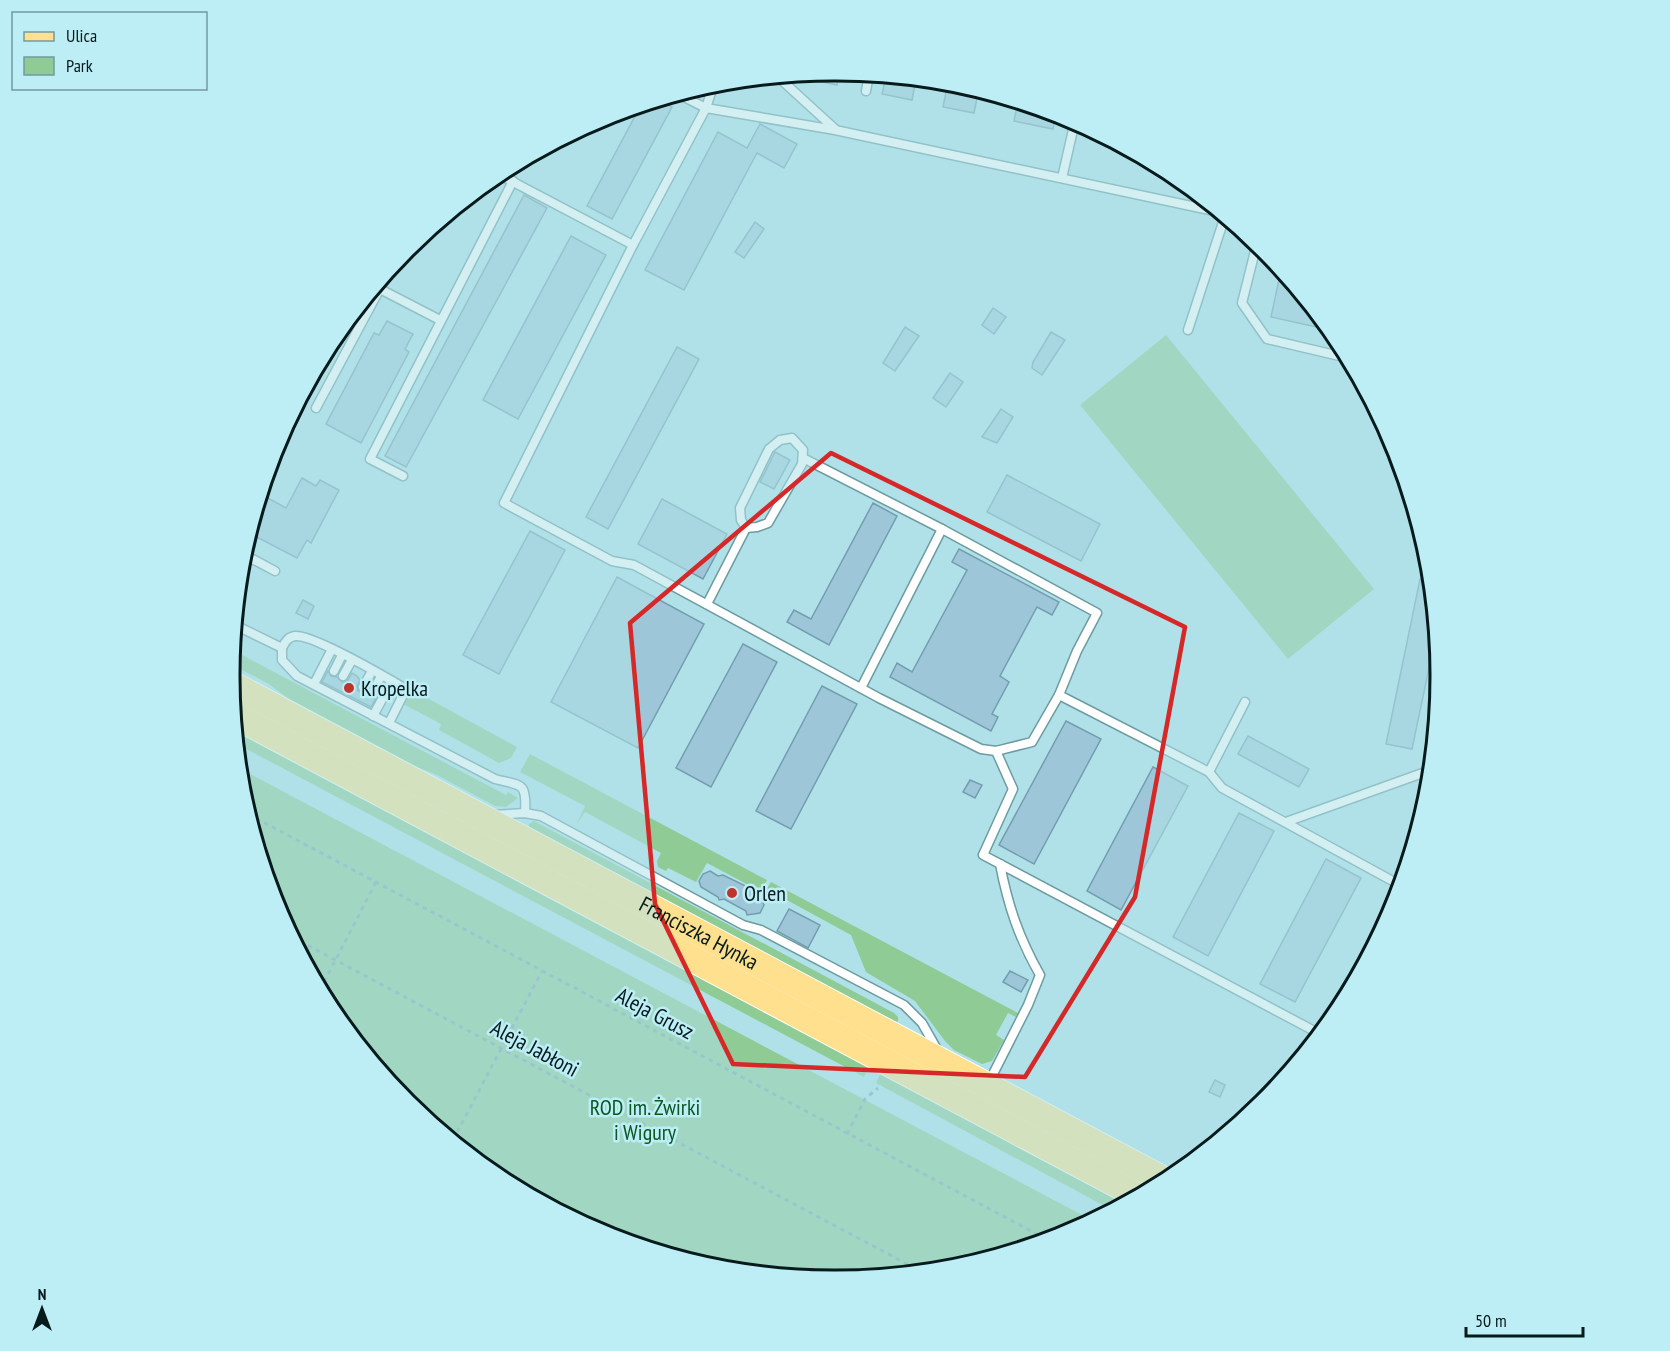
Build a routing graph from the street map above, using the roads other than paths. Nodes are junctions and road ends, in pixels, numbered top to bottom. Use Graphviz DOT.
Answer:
graph roads {
  1 [pos="868,82"];
  2 [pos="785,83"];
  3 [pos="866,91"];
  4 [pos="710,94"];
  5 [pos="688,99"];
  6 [pos="706,108"];
  7 [pos="835,130"];
  8 [pos="1073,130"];
  9 [pos="1062,178"];
  10 [pos="508,179"];
  11 [pos="513,181"];
  12 [pos="1202,208"];
  13 [pos="1221,224"];
  14 [pos="633,245"];
  15 [pos="1254,254"];
  16 [pos="383,290"];
  17 [pos="373,302"];
  18 [pos="440,320"];
  19 [pos="1188,330"];
  20 [pos="1335,355"];
  21 [pos="316,408"];
  22 [pos="803,458"];
  23 [pos="403,476"];
  24 [pos="746,528"];
  25 [pos="942,529"];
  26 [pos="252,559"];
  27 [pos="275,571"];
  28 [pos="707,604"];
  29 [pos="243,629"];
  30 [pos="282,648"];
  31 [pos="332,649"];
  32 [pos="342,655"];
  33 [pos="352,660"];
  34 [pos="334,671"];
  35 [pos="372,671"];
  36 [pos="343,676"];
  37 [pos="381,676"];
  38 [pos="392,681"];
  39 [pos="314,684"];
  40 [pos="363,687"];
  41 [pos="861,688"];
  42 [pos="241,689"];
  43 [pos="373,692"];
  44 [pos="1059,694"];
  45 [pos="1245,702"];
  46 [pos="373,716"];
  47 [pos="243,720"];
  48 [pos="389,723"];
  49 [pos="996,751"];
  50 [pos="1209,772"];
  51 [pos="1421,774"];
  52 [pos="525,813"];
  53 [pos="480,816"];
  54 [pos="1286,822"];
  55 [pos="1000,864"];
  56 [pos="1393,881"];
  57 [pos="1312,1030"];
  58 [pos="946,1063"];
  59 [pos="987,1085"];
  60 [pos="1156,1176"];
  61 [pos="1130,1191"];
  1 -- 3 [label="lane"];
  2 -- 7 [label="lane"];
  4 -- 6 [label="lane"];
  5 -- 6 [label="lane"];
  6 -- 7 [label="lane"];
  6 -- 14 [label="lane"];
  7 -- 9 [label="lane"];
  8 -- 9 [label="lane"];
  9 -- 12 [label="lane"];
  10 -- 11 [label="lane"];
  11 -- 14 [label="lane"];
  11 -- 18 [label="lane"];
  13 -- 19 [label="lane"];
  14 -- 28 [label="lane"];
  15 -- 20 [label="lane"];
  16 -- 18 [label="lane"];
  17 -- 21 [label="lane"];
  18 -- 23 [label="lane"];
  22 -- 24 [label="lane"];
  22 -- 24 [label="lane"];
  22 -- 25 [label="lane"];
  24 -- 28 [label="lane"];
  25 -- 41 [label="lane"];
  25 -- 44 [label="lane"];
  26 -- 27 [label="lane"];
  28 -- 41 [label="lane"];
  29 -- 30 [label="lane"];
  30 -- 31 [label="lane"];
  30 -- 39 [label="lane"];
  31 -- 32 [label="lane"];
  31 -- 39 [label="lane"];
  32 -- 33 [label="lane"];
  32 -- 34 [label="lane"];
  33 -- 35 [label="lane"];
  33 -- 36 [label="lane"];
  35 -- 37 [label="lane"];
  35 -- 40 [label="lane"];
  37 -- 38 [label="lane"];
  37 -- 43 [label="lane"];
  38 -- 46 [label="lane"];
  38 -- 48 [label="lane"];
  39 -- 46 [label="lane"];
  41 -- 49 [label="lane"];
  42 -- 53 [label="main road, Franciszka Hynka"];
  44 -- 49 [label="lane"];
  44 -- 50 [label="lane"];
  45 -- 50 [label="lane"];
  46 -- 48 [label="lane"];
  47 -- 61 [label="main road, Franciszka Hynka"];
  48 -- 52 [label="lane"];
  49 -- 55 [label="lane"];
  50 -- 54 [label="lane"];
  51 -- 54 [label="lane"];
  52 -- 53 [label="lane"];
  52 -- 58 [label="lane"];
  53 -- 58 [label="main road, Franciszka Hynka"];
  54 -- 56 [label="lane"];
  55 -- 57 [label="lane"];
  55 -- 59 [label="lane"];
  58 -- 59 [label="main road, Franciszka Hynka"];
  59 -- 60 [label="main road, Franciszka Hynka"];
}
